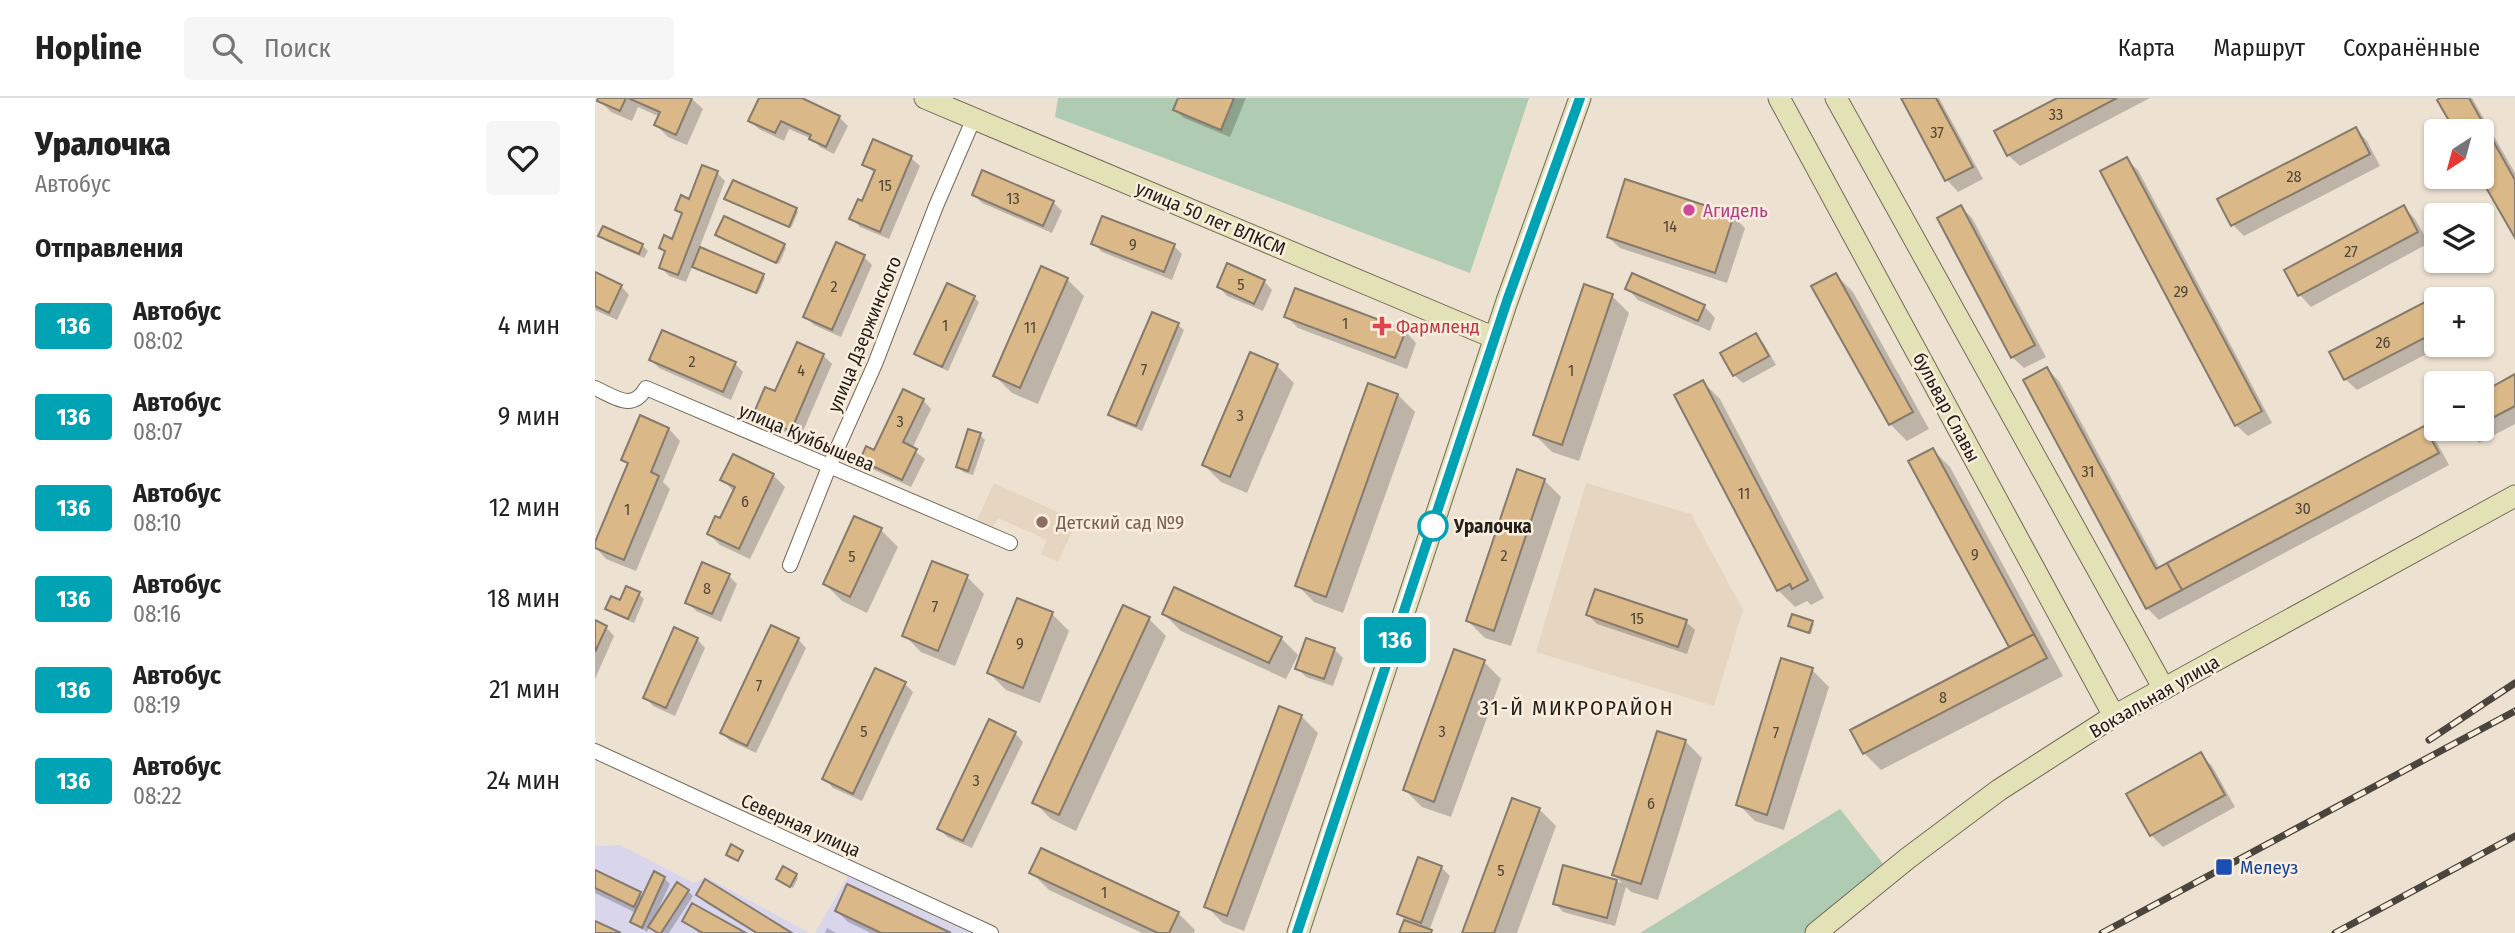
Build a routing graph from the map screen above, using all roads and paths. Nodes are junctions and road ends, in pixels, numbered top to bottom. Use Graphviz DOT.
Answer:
graph roads {
  1 [pos="925,98"];
  2 [pos="1580,98"];
  3 [pos="1779,98"];
  4 [pos="1836,98"];
  5 [pos="975,118"];
  6 [pos="1495,338"];
  7 [pos="595,388"];
  8 [pos="829,467"];
  9 [pos="2515,496"];
  10 [pos="1010,543"];
  11 [pos="790,565"];
  12 [pos="2164,689"];
  13 [pos="2114,716"];
  14 [pos="595,751"];
  15 [pos="991,933"];
  16 [pos="1297,933"];
  17 [pos="1816,933"];
  1 -- 5 [label="street, улица 50 лет ВЛКСМ"];
  2 -- 6 [label="street"];
  3 -- 13 [label="street, бульвар Славы"];
  4 -- 12 [label="street"];
  5 -- 6 [label="street, улица 50 лет ВЛКСМ"];
  5 -- 8 [label="street, улица Дзержинского"];
  6 -- 16 [label="street"];
  7 -- 8 [label="street, улица Куйбышева"];
  8 -- 10 [label="street, улица Куйбышева"];
  8 -- 11 [label="street, улица Дзержинского"];
  9 -- 12 [label="street, Вокзальная улица"];
  12 -- 13 [label="street, Вокзальная улица"];
  13 -- 17 [label="street, Вокзальная улица"];
  14 -- 15 [label="street, Северная улица"];
}
